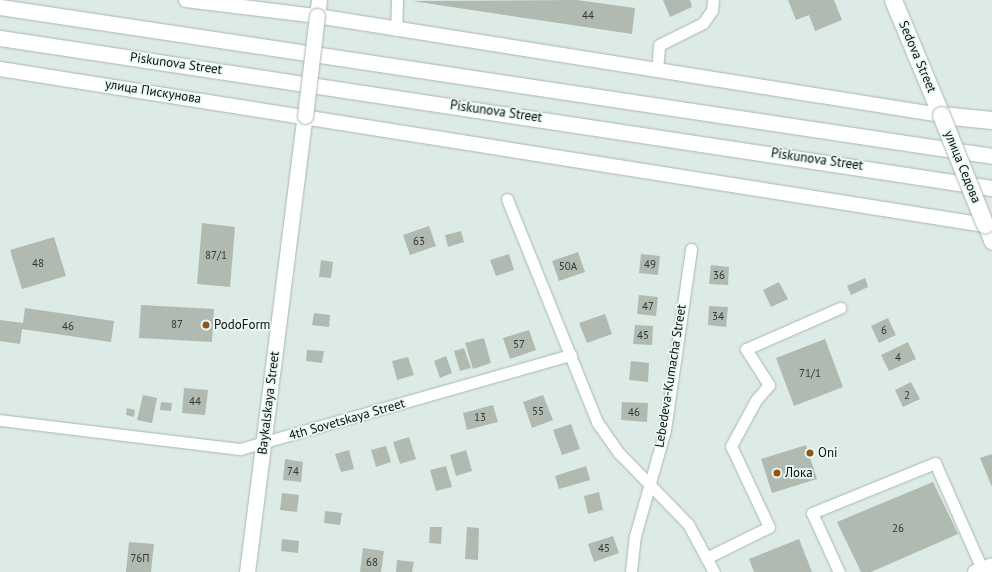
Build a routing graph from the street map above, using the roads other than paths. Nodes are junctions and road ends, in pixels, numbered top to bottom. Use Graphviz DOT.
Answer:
graph roads {
  1 [pos="186,0"];
  2 [pos="319,0"];
  3 [pos="397,0"];
  4 [pos="713,0"];
  5 [pos="893,0"];
  6 [pos="0,8"];
  7 [pos="317,16"];
  8 [pos="396,30"];
  9 [pos="0,38"];
  10 [pos="0,68"];
  11 [pos="657,70"];
  12 [pos="941,115"];
  13 [pos="305,116"];
  14 [pos="992,120"];
  15 [pos="992,156"];
  16 [pos="992,188"];
  17 [pos="507,198"];
  18 [pos="988,225"];
  19 [pos="992,242"];
  20 [pos="691,249"];
  21 [pos="840,308"];
  22 [pos="571,355"];
  23 [pos="0,420"];
  24 [pos="264,443"];
  25 [pos="651,483"];
  26 [pos="706,558"];
  27 [pos="983,569"];
  28 [pos="248,572"];
  29 [pos="631,572"];
  30 [pos="714,572"];
  31 [pos="839,572"];
  1 -- 7 [label="street"];
  2 -- 7 [label="main road"];
  3 -- 8 [label="street"];
  4 -- 11 [label="street"];
  5 -- 12 [label="main road, Sedova Street"];
  6 -- 15 [label="main road"];
  7 -- 8 [label="street"];
  7 -- 13 [label="main road, Baykalskaya Street, bridge"];
  8 -- 11 [label="street"];
  9 -- 16 [label="main road, Piskunova Street"];
  10 -- 13 [label="street, улица Пискунова"];
  11 -- 12 [label="street"];
  12 -- 14 [label="main road"];
  12 -- 18 [label="main road, улица Седова, bridge"];
  13 -- 18 [label="street"];
  13 -- 24 [label="main road, Baykalskaya Street"];
  17 -- 22 [label="street"];
  18 -- 19 [label="main road, улица Седова"];
  20 -- 25 [label="street, Lebedeva-Kumacha Street"];
  21 -- 26 [label="street"];
  22 -- 24 [label="street, 4th Sovetskaya Street"];
  22 -- 25 [label="street"];
  23 -- 24 [label="street, 4th Sovetskaya Street"];
  24 -- 28 [label="main road, Baykalskaya Street"];
  25 -- 26 [label="street"];
  25 -- 29 [label="street, Lebedeva-Kumacha Street"];
  26 -- 30 [label="street"];
  27 -- 31 [label="street"];
}
